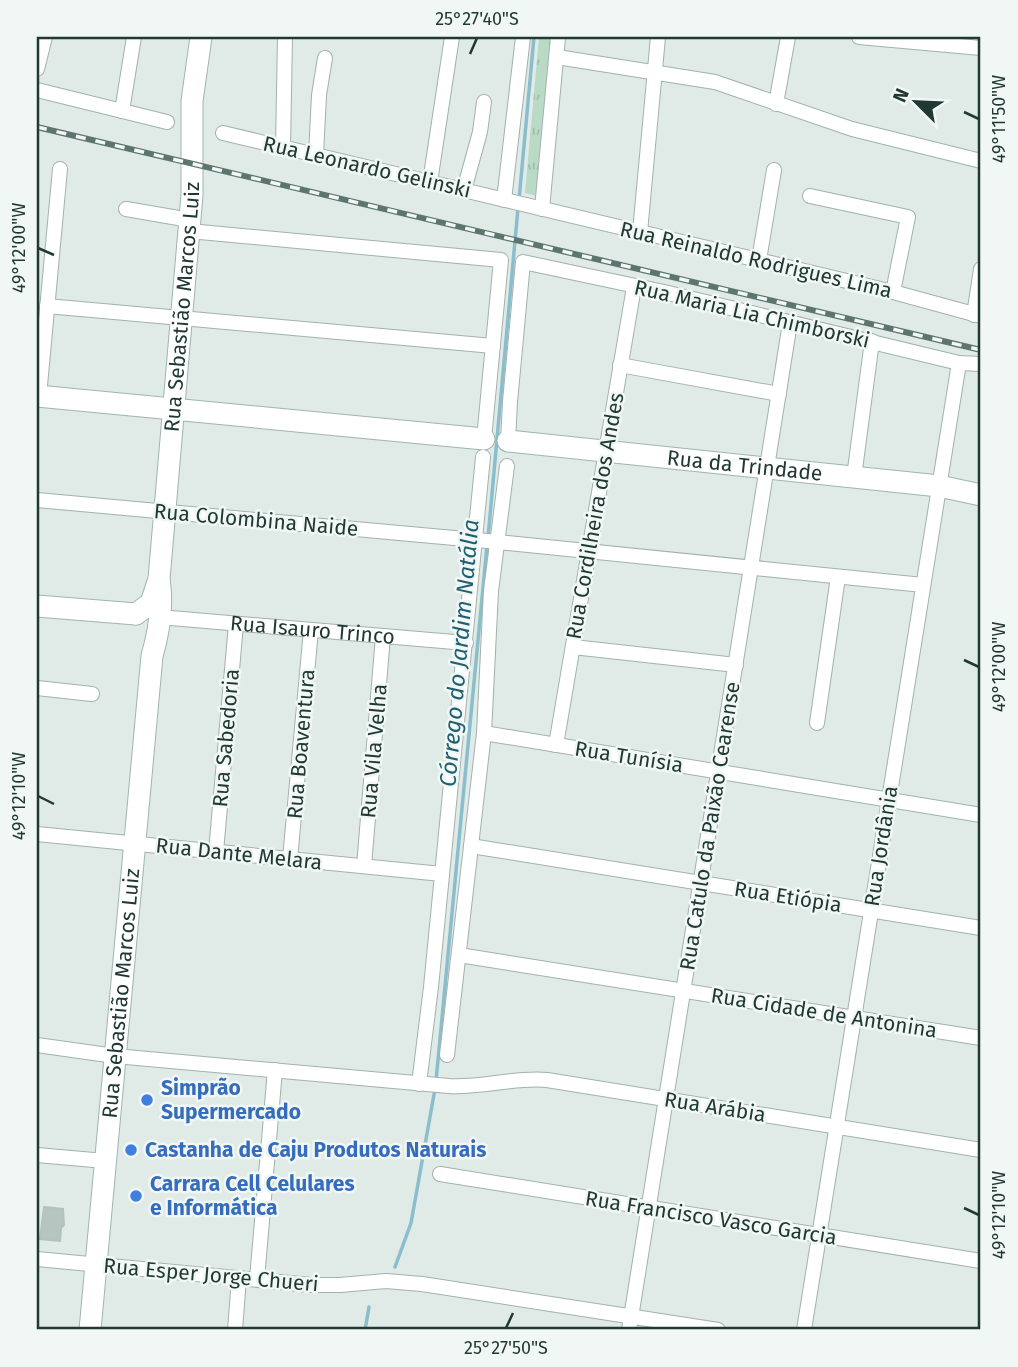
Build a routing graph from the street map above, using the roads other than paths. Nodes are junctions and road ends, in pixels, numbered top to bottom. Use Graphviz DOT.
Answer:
graph roads {
  1 [pos="45,37"];
  2 [pos="134,37"];
  3 [pos="201,37"];
  4 [pos="285,37"];
  5 [pos="452,37"];
  6 [pos="523,37"];
  7 [pos="558,37"];
  8 [pos="657,37"];
  9 [pos="788,37"];
  10 [pos="859,37"];
  11 [pos="981,48"];
  12 [pos="556,57"];
  13 [pos="325,58"];
  14 [pos="37,69"];
  15 [pos="654,72"];
  16 [pos="37,90"];
  17 [pos="484,102"];
  18 [pos="776,104"];
  19 [pos="122,111"];
  20 [pos="167,122"];
  21 [pos="223,133"];
  22 [pos="283,147"];
  23 [pos="316,155"];
  24 [pos="981,161"];
  25 [pos="60,169"];
  26 [pos="774,170"];
  27 [pos="430,182"];
  28 [pos="464,190"];
  29 [pos="810,196"];
  30 [pos="507,200"];
  31 [pos="536,207"];
  32 [pos="127,209"];
  33 [pos="189,226"];
  34 [pos="640,232"];
  35 [pos="759,260"];
  36 [pos="981,269"];
  37 [pos="634,287"];
  38 [pos="893,292"];
  39 [pos="47,306"];
  40 [pos="978,316"];
  41 [pos="181,318"];
  42 [pos="790,323"];
  43 [pos="873,341"];
  44 [pos="493,346"];
  45 [pos="959,363"];
  46 [pos="981,364"];
  47 [pos="620,365"];
  48 [pos="779,394"];
  49 [pos="38,396"];
  50 [pos="173,409"];
  51 [pos="508,442"];
  52 [pos="484,448"];
  53 [pos="606,452"];
  54 [pos="507,466"];
  55 [pos="767,468"];
  56 [pos="853,477"];
  57 [pos="939,486"];
  58 [pos="981,495"];
  59 [pos="37,500"];
  60 [pos="164,512"];
  61 [pos="475,540"];
  62 [pos="498,542"];
  63 [pos="589,551"];
  64 [pos="751,568"];
  65 [pos="838,577"];
  66 [pos="159,579"];
  67 [pos="923,585"];
  68 [pos="37,606"];
  69 [pos="136,614"];
  70 [pos="159,617"];
  71 [pos="236,624"];
  72 [pos="312,630"];
  73 [pos="383,636"];
  74 [pos="466,643"];
  75 [pos="573,648"];
  76 [pos="152,656"];
  77 [pos="736,665"];
  78 [pos="37,688"];
  79 [pos="92,694"];
  80 [pos="37,695"];
  81 [pos="817,723"];
  82 [pos="484,733"];
  83 [pos="556,745"];
  84 [pos="718,772"];
  85 [pos="889,800"];
  86 [pos="981,815"];
  87 [pos="37,834"];
  88 [pos="134,844"];
  89 [pos="471,846"];
  90 [pos="216,852"];
  91 [pos="290,859"];
  92 [pos="364,866"];
  93 [pos="442,874"];
  94 [pos="701,883"];
  95 [pos="871,910"];
  96 [pos="981,928"];
  97 [pos="459,955"];
  98 [pos="683,991"];
  99 [pos="854,1018"];
  100 [pos="981,1038"];
  101 [pos="37,1045"];
  102 [pos="447,1055"];
  103 [pos="115,1056"];
  104 [pos="275,1070"];
  105 [pos="419,1083"];
  106 [pos="666,1099"];
  107 [pos="837,1126"];
  108 [pos="981,1150"];
  109 [pos="37,1155"];
  110 [pos="105,1161"];
  111 [pos="440,1174"];
  112 [pos="649,1208"];
  113 [pos="820,1235"];
  114 [pos="37,1259"];
  115 [pos="981,1261"];
  116 [pos="96,1264"];
  117 [pos="239,1278"];
  118 [pos="257,1279"];
  119 [pos="630,1323"];
  120 [pos="90,1330"];
  121 [pos="235,1330"];
  122 [pos="718,1330"];
  123 [pos="804,1330"];
  1 -- 14 [label="street"];
  2 -- 19 [label="street"];
  3 -- 33 [label="main road, Rua Sebastião Marcos Luiz"];
  4 -- 22 [label="street"];
  5 -- 27 [label="street"];
  6 -- 30 [label="street"];
  7 -- 12 [label="street"];
  8 -- 15 [label="street"];
  9 -- 18 [label="street"];
  10 -- 11 [label="street"];
  12 -- 15 [label="street"];
  12 -- 31 [label="street"];
  13 -- 23 [label="street"];
  15 -- 18 [label="street"];
  15 -- 34 [label="street"];
  16 -- 19 [label="street"];
  17 -- 28 [label="street"];
  18 -- 24 [label="street"];
  19 -- 20 [label="street"];
  21 -- 22 [label="street, Rua Leonardo Gelinski"];
  22 -- 23 [label="street, Rua Leonardo Gelinski"];
  23 -- 27 [label="street, Rua Leonardo Gelinski"];
  25 -- 39 [label="street"];
  26 -- 35 [label="street"];
  27 -- 28 [label="street, Rua Leonardo Gelinski"];
  28 -- 30 [label="street, Rua Leonardo Gelinski"];
  29 -- 38 [label="street"];
  30 -- 31 [label="street, Rua Leonardo Gelinski"];
  31 -- 34 [label="street, Rua Reinaldo Rodrigues Lima"];
  32 -- 33 [label="street"];
  33 -- 41 [label="main road, Rua Sebastião Marcos Luiz"];
  33 -- 44 [label="street"];
  34 -- 35 [label="street, Rua Reinaldo Rodrigues Lima"];
  35 -- 38 [label="street, Rua Reinaldo Rodrigues Lima"];
  36 -- 40 [label="street"];
  37 -- 42 [label="street, Rua Maria Lia Chimborski"];
  37 -- 47 [label="street, Rua Cordilheira dos Andes"];
  37 -- 51 [label="street, Rua Maria Lia Chimborski"];
  38 -- 40 [label="street, Rua Reinaldo Rodrigues Lima"];
  39 -- 41 [label="street"];
  39 -- 49 [label="street"];
  41 -- 44 [label="street"];
  41 -- 50 [label="main road, Rua Sebastião Marcos Luiz"];
  42 -- 43 [label="street, Rua Maria Lia Chimborski"];
  42 -- 48 [label="street, Rua Catulo da Paixão Cearense"];
  43 -- 45 [label="street, Rua Maria Lia Chimborski"];
  43 -- 56 [label="street"];
  44 -- 52 [label="street"];
  45 -- 46 [label="street, Rua Maria Lia Chimborski"];
  45 -- 57 [label="street, Rua Jordânia"];
  47 -- 48 [label="street"];
  47 -- 53 [label="street, Rua Cordilheira dos Andes"];
  48 -- 55 [label="street, Rua Catulo da Paixão Cearense"];
  49 -- 50 [label="main road"];
  50 -- 52 [label="main road"];
  50 -- 60 [label="main road, Rua Sebastião Marcos Luiz"];
  51 -- 53 [label="main road, Rua da Trindade"];
  52 -- 61 [label="street"];
  53 -- 55 [label="main road, Rua da Trindade"];
  53 -- 63 [label="street, Rua Cordilheira dos Andes"];
  54 -- 62 [label="street"];
  55 -- 56 [label="main road, Rua da Trindade"];
  55 -- 64 [label="street, Rua Catulo da Paixão Cearense"];
  56 -- 57 [label="main road, Rua da Trindade"];
  57 -- 58 [label="main road, Rua da Trindade"];
  57 -- 67 [label="street, Rua Jordânia"];
  59 -- 60 [label="street, Rua Colombina Naide"];
  60 -- 61 [label="street, Rua Colombina Naide"];
  60 -- 66 [label="main road, Rua Sebastião Marcos Luiz"];
  61 -- 62 [label="street, Rua Colombina Naide"];
  61 -- 74 [label="street"];
  62 -- 63 [label="street, Rua Colombina Naide"];
  62 -- 82 [label="street"];
  63 -- 64 [label="street, Rua Colombina Naide"];
  63 -- 75 [label="street, Rua Cordilheira dos Andes"];
  64 -- 65 [label="street, Rua Colombina Naide"];
  64 -- 77 [label="street, Rua Catulo da Paixão Cearense"];
  65 -- 67 [label="street, Rua Colombina Naide"];
  65 -- 81 [label="street"];
  66 -- 69 [label="main road, Rua Sebastião Marcos Luiz"];
  66 -- 70 [label="main road, Rua Sebastião Marcos Luiz"];
  67 -- 85 [label="street, Rua Jordânia"];
  68 -- 69 [label="main road"];
  69 -- 76 [label="main road, Rua Sebastião Marcos Luiz"];
  70 -- 71 [label="street, Rua Isauro Trinco"];
  70 -- 76 [label="main road, Rua Sebastião Marcos Luiz"];
  71 -- 72 [label="street, Rua Isauro Trinco"];
  71 -- 90 [label="street, Rua Sabedoria"];
  72 -- 73 [label="street, Rua Isauro Trinco"];
  72 -- 91 [label="street, Rua Boaventura"];
  73 -- 74 [label="street, Rua Isauro Trinco"];
  73 -- 92 [label="street, Rua Vila Velha"];
  74 -- 93 [label="street"];
  75 -- 77 [label="street"];
  75 -- 83 [label="street, Rua Cordilheira dos Andes"];
  76 -- 88 [label="main road, Rua Sebastião Marcos Luiz"];
  77 -- 84 [label="street, Rua Catulo da Paixão Cearense"];
  78 -- 79 [label="street"];
  78 -- 80 [label="street"];
  82 -- 83 [label="street, Rua Tunísia"];
  82 -- 89 [label="street"];
  83 -- 84 [label="street, Rua Tunísia"];
  84 -- 85 [label="street, Rua Tunísia"];
  84 -- 94 [label="street, Rua Catulo da Paixão Cearense"];
  85 -- 86 [label="street, Rua Tunísia"];
  85 -- 95 [label="street, Rua Jordânia"];
  87 -- 88 [label="street, Rua Dante Melara"];
  88 -- 90 [label="street, Rua Dante Melara"];
  88 -- 103 [label="main road, Rua Sebastião Marcos Luiz"];
  89 -- 94 [label="street, Rua Etiópia"];
  89 -- 97 [label="street"];
  90 -- 91 [label="street, Rua Dante Melara"];
  91 -- 92 [label="street, Rua Dante Melara"];
  92 -- 93 [label="street, Rua Dante Melara"];
  93 -- 105 [label="street"];
  94 -- 95 [label="street, Rua Etiópia"];
  94 -- 98 [label="street, Rua Catulo da Paixão Cearense"];
  95 -- 96 [label="street, Rua Etiópia"];
  95 -- 99 [label="street, Rua Jordânia"];
  97 -- 98 [label="street, Rua Cidade de Antonina"];
  97 -- 102 [label="street"];
  98 -- 99 [label="street, Rua Cidade de Antonina"];
  98 -- 106 [label="street, Rua Catulo da Paixão Cearense"];
  99 -- 100 [label="street, Rua Cidade de Antonina"];
  99 -- 107 [label="street, Rua Jordânia"];
  101 -- 103 [label="street, Rua Arábia"];
  103 -- 104 [label="street, Rua Arábia"];
  103 -- 110 [label="main road, Rua Sebastião Marcos Luiz"];
  104 -- 105 [label="street, Rua Arábia"];
  104 -- 118 [label="street"];
  105 -- 106 [label="street, Rua Arábia"];
  106 -- 107 [label="street, Rua Arábia"];
  106 -- 112 [label="street, Rua Catulo da Paixão Cearense"];
  107 -- 108 [label="street, Rua Arábia"];
  107 -- 113 [label="street, Rua Jordânia"];
  109 -- 110 [label="street"];
  110 -- 116 [label="main road, Rua Sebastião Marcos Luiz"];
  111 -- 112 [label="street, Rua Francisco Vasco Garcia"];
  112 -- 113 [label="street, Rua Francisco Vasco Garcia"];
  112 -- 119 [label="street, Rua Catulo da Paixão Cearense"];
  113 -- 115 [label="street, Rua Francisco Vasco Garcia"];
  113 -- 123 [label="street, Rua Jordânia"];
  114 -- 116 [label="street, Rua Esper Jorge Chueri"];
  116 -- 117 [label="street, Rua Esper Jorge Chueri"];
  116 -- 120 [label="main road, Rua Sebastião Marcos Luiz"];
  117 -- 118 [label="street, Rua Esper Jorge Chueri"];
  117 -- 121 [label="street"];
  118 -- 119 [label="street, Rua Esper Jorge Chueri"];
  119 -- 122 [label="street, Rua Esper Jorge Chueri"];
}
